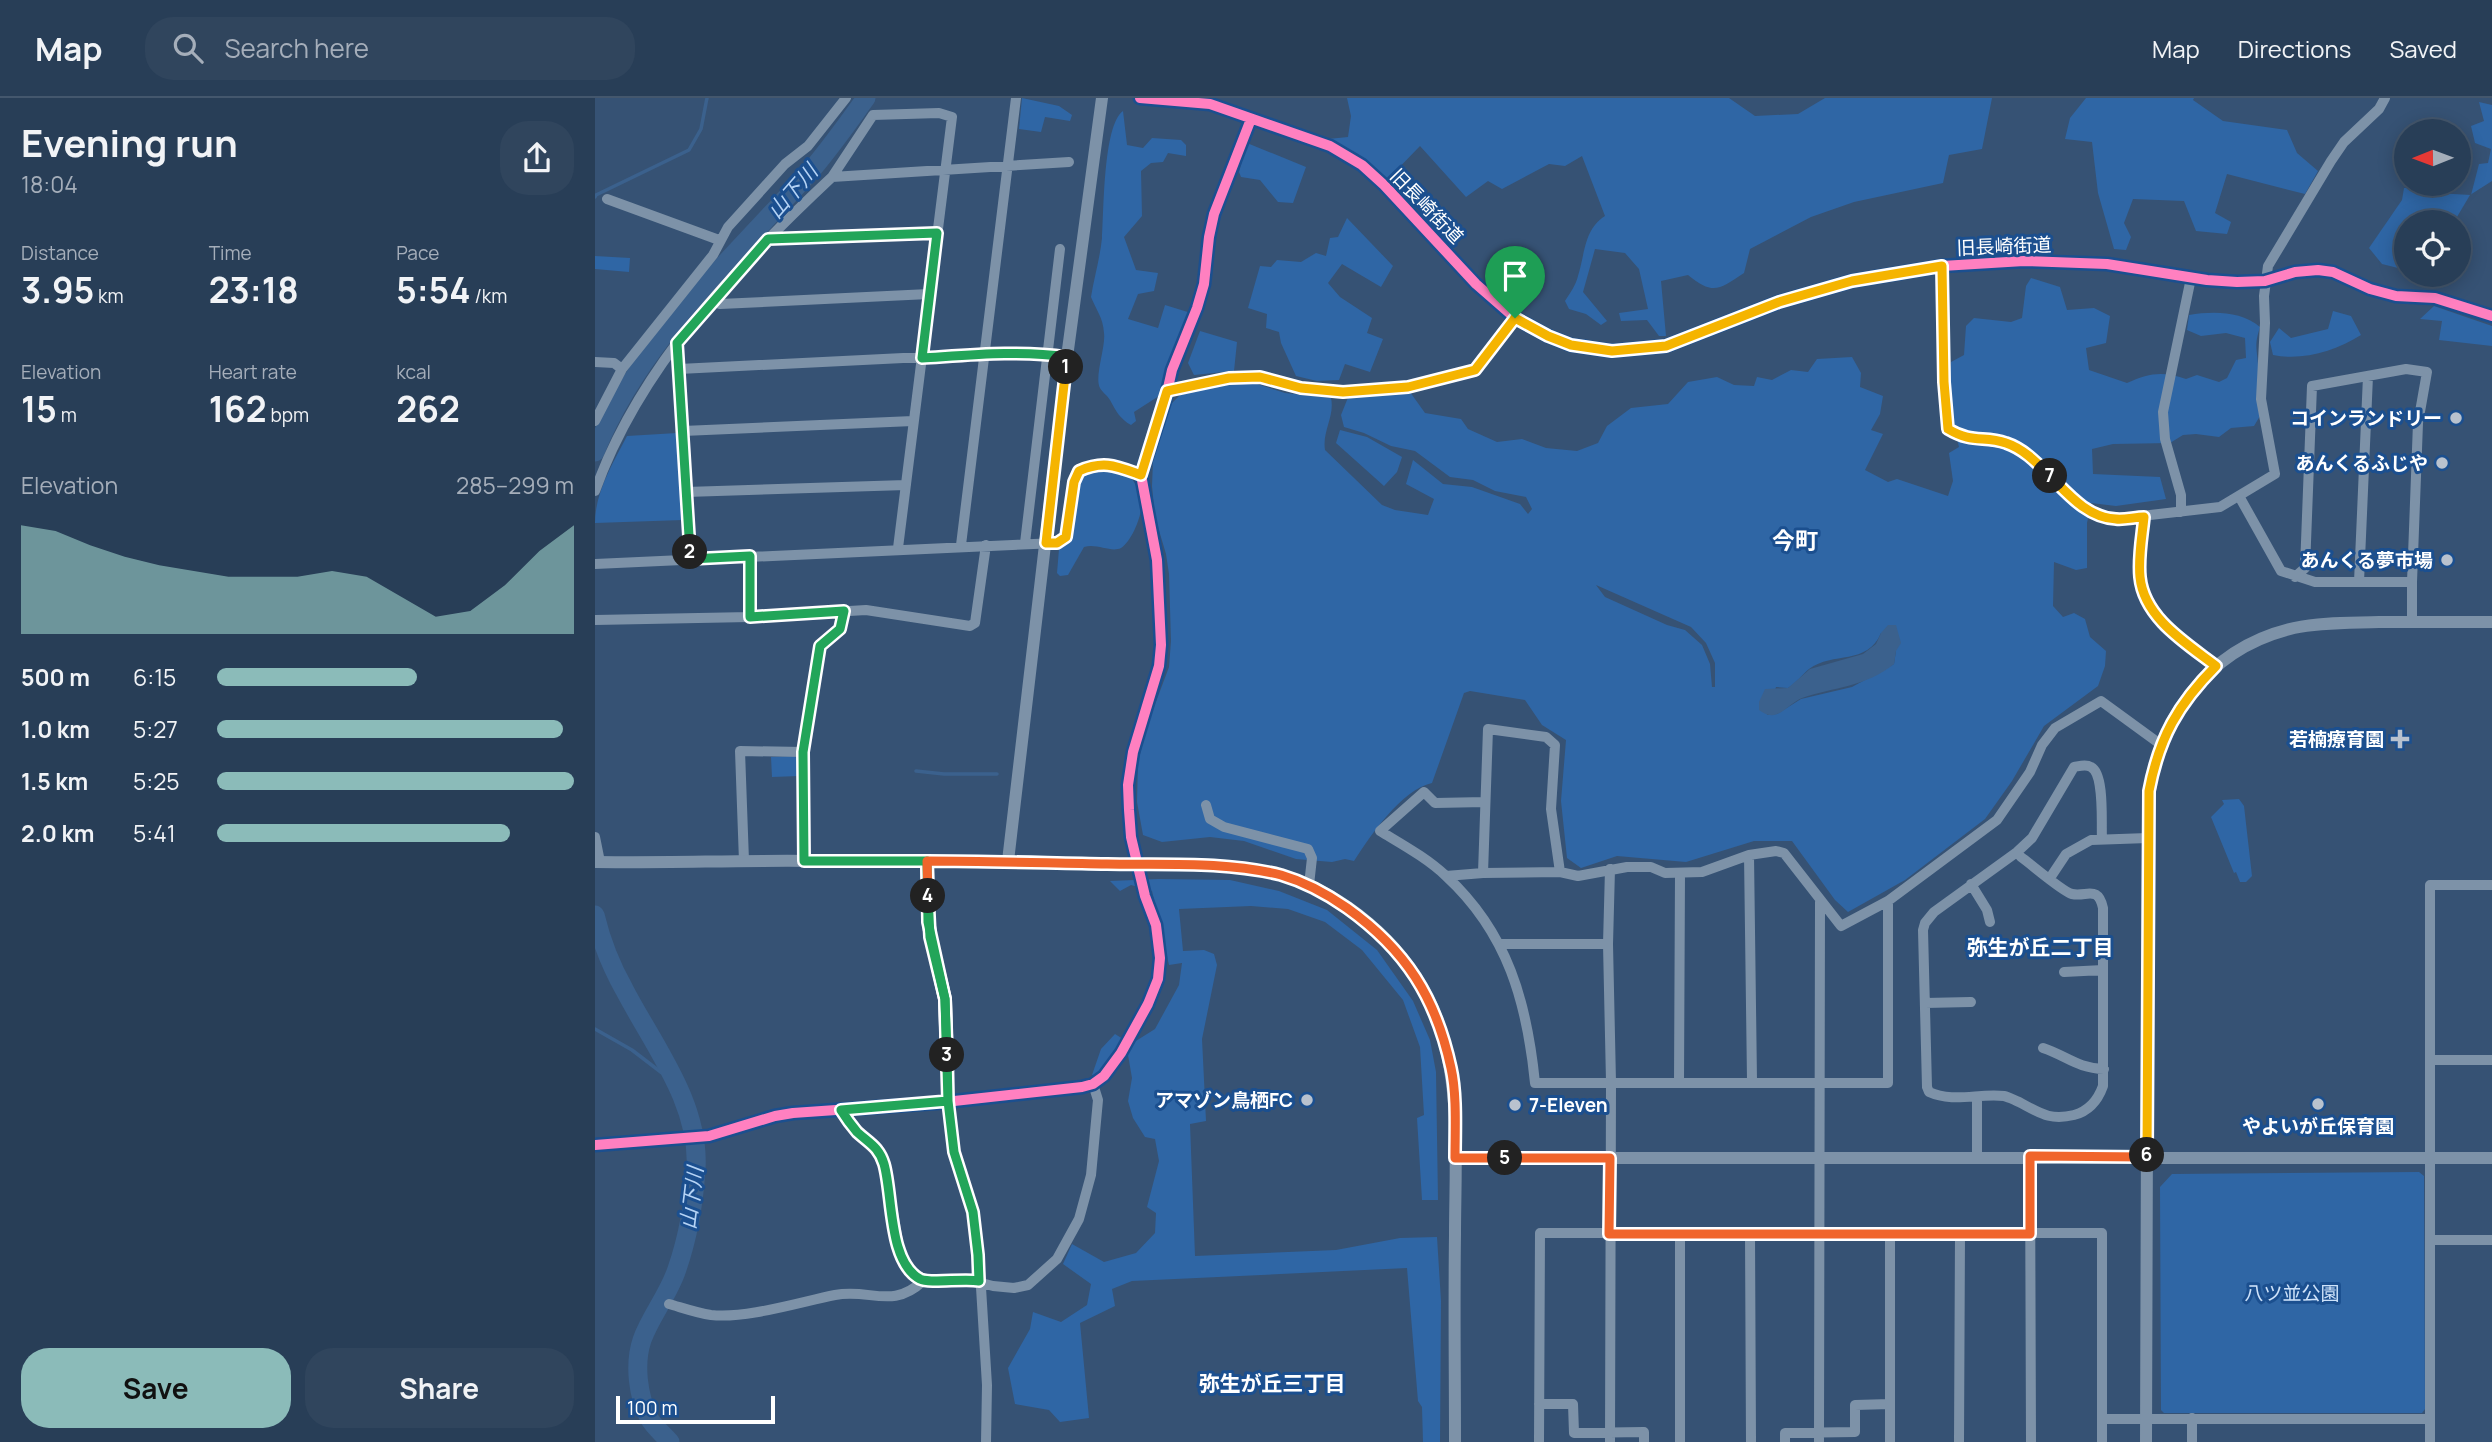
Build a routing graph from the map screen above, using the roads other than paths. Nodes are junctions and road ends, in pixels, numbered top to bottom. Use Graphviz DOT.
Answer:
graph roads {
  1 [pos="846,98"];
  2 [pos="1016,98"];
  3 [pos="1101,98"];
  4 [pos="1140,98"];
  5 [pos="2385,98"];
  6 [pos="1251,118"];
  7 [pos="1069,162"];
  8 [pos="1007,166"];
  9 [pos="946,170"];
  10 [pos="832,177"];
  11 [pos="607,199"];
  12 [pos="937,233"];
  13 [pos="768,239"];
  14 [pos="719,240"];
  15 [pos="1060,249"];
  16 [pos="1942,266"];
  17 [pos="2191,278"];
  18 [pos="2265,281"];
  19 [pos="929,294"];
  20 [pos="712,301"];
  21 [pos="2492,316"];
  22 [pos="1515,318"];
  23 [pos="677,343"];
  24 [pos="984,354"];
  25 [pos="1048,354"];
  26 [pos="1067,357"];
  27 [pos="922,358"];
  28 [pos="595,362"];
  29 [pos="622,369"];
  30 [pos="679,369"];
  31 [pos="2368,376"];
  32 [pos="1167,391"];
  33 [pos="913,421"];
  34 [pos="595,422"];
  35 [pos="683,431"];
  36 [pos="1141,475"];
  37 [pos="906,485"];
  38 [pos="595,491"];
  39 [pos="686,492"];
  40 [pos="2239,496"];
  41 [pos="2181,512"];
  42 [pos="2144,517"];
  43 [pos="1046,543"];
  44 [pos="1025,544"];
  45 [pos="961,545"];
  46 [pos="986,545"];
  47 [pos="898,548"];
  48 [pos="750,556"];
  49 [pos="690,559"];
  50 [pos="595,564"];
  51 [pos="2295,577"];
  52 [pos="2359,582"];
  53 [pos="2412,582"];
  54 [pos="844,611"];
  55 [pos="750,617"];
  56 [pos="595,620"];
  57 [pos="2412,622"];
  58 [pos="2492,622"];
  59 [pos="2216,666"];
  60 [pos="2160,744"];
  61 [pos="803,752"];
  62 [pos="1485,802"];
  63 [pos="1206,805"];
  64 [pos="595,838"];
  65 [pos="2148,838"];
  66 [pos="2102,839"];
  67 [pos="2017,852"];
  68 [pos="1749,855"];
  69 [pos="744,861"];
  70 [pos="804,861"];
  71 [pos="927,861"];
  72 [pos="1008,861"];
  73 [pos="598,862"];
  74 [pos="1610,870"];
  75 [pos="1560,872"];
  76 [pos="1483,873"];
  77 [pos="1680,873"];
  78 [pos="1446,876"];
  79 [pos="2050,878"];
  80 [pos="1971,884"];
  81 [pos="1309,885"];
  82 [pos="2492,885"];
  83 [pos="1888,901"];
  84 [pos="1820,902"];
  85 [pos="1990,922"];
  86 [pos="1501,944"];
  87 [pos="1608,944"];
  88 [pos="2103,970"];
  89 [pos="2064,972"];
  90 [pos="1971,1002"];
  91 [pos="1925,1003"];
  92 [pos="2043,1048"];
  93 [pos="2430,1060"];
  94 [pos="2492,1060"];
  95 [pos="2104,1069"];
  96 [pos="1752,1081"];
  97 [pos="1819,1081"];
  98 [pos="1611,1082"];
  99 [pos="1679,1082"];
  100 [pos="1093,1084"];
  101 [pos="1977,1097"];
  102 [pos="948,1101"];
  103 [pos="841,1110"];
  104 [pos="595,1145"];
  105 [pos="1977,1156"];
  106 [pos="2030,1156"];
  107 [pos="1818,1157"];
  108 [pos="2147,1157"];
  109 [pos="2430,1157"];
  110 [pos="1455,1158"];
  111 [pos="1610,1158"];
  112 [pos="2492,1158"];
  113 [pos="1609,1234"];
  114 [pos="1680,1234"];
  115 [pos="1750,1234"];
  116 [pos="1819,1234"];
  117 [pos="1890,1234"];
  118 [pos="1960,1234"];
  119 [pos="2030,1234"];
  120 [pos="2430,1240"];
  121 [pos="2492,1240"];
  122 [pos="923,1281"];
  123 [pos="979,1281"];
  124 [pos="669,1304"];
  125 [pos="1539,1404"];
  126 [pos="1890,1404"];
  127 [pos="2102,1419"];
  128 [pos="2146,1419"];
  129 [pos="2192,1419"];
  130 [pos="2430,1419"];
  131 [pos="1819,1437"];
  132 [pos="1610,1438"];
  133 [pos="986,1442"];
  134 [pos="1455,1442"];
  135 [pos="1539,1442"];
  136 [pos="1644,1442"];
  137 [pos="1680,1442"];
  138 [pos="1751,1442"];
  139 [pos="1785,1442"];
  140 [pos="1890,1442"];
  141 [pos="1959,1442"];
  142 [pos="2031,1442"];
  143 [pos="2102,1442"];
  144 [pos="2146,1442"];
  145 [pos="2192,1442"];
  146 [pos="2430,1442"];
  1 -- 14 [label="street"];
  2 -- 8 [label="street"];
  3 -- 26 [label="street"];
  4 -- 6 [label="street, 旧長崎街道"];
  5 -- 18 [label="street"];
  6 -- 22 [label="street, 旧長崎街道"];
  6 -- 32 [label="street"];
  7 -- 8 [label="street"];
  8 -- 9 [label="street"];
  8 -- 24 [label="street"];
  9 -- 10 [label="street"];
  9 -- 10 [label="street"];
  9 -- 12 [label="street"];
  10 -- 13 [label="street"];
  11 -- 14 [label="street"];
  12 -- 13 [label="street"];
  12 -- 19 [label="street"];
  13 -- 20 [label="street"];
  14 -- 29 [label="street"];
  15 -- 25 [label="street"];
  16 -- 17 [label="street, 旧長崎街道"];
  16 -- 22 [label="street, 旧長崎街道"];
  16 -- 42 [label="street"];
  17 -- 18 [label="street, 旧長崎街道"];
  17 -- 41 [label="street"];
  18 -- 21 [label="street, 旧長崎街道"];
  18 -- 40 [label="street"];
  19 -- 20 [label="street"];
  19 -- 27 [label="street"];
  20 -- 23 [label="street"];
  22 -- 32 [label="street"];
  23 -- 30 [label="street"];
  23 -- 38 [label="street"];
  24 -- 25 [label="street"];
  24 -- 27 [label="street"];
  24 -- 45 [label="street"];
  25 -- 26 [label="street"];
  25 -- 44 [label="street"];
  26 -- 43 [label="street"];
  27 -- 30 [label="street"];
  27 -- 33 [label="street"];
  28 -- 29 [label="street"];
  29 -- 34 [label="street"];
  30 -- 35 [label="street"];
  31 -- 51 [label="street"];
  31 -- 52 [label="street"];
  31 -- 53 [label="street"];
  32 -- 36 [label="street"];
  33 -- 35 [label="street"];
  33 -- 37 [label="street"];
  35 -- 39 [label="street"];
  36 -- 43 [label="street"];
  36 -- 100 [label="street"];
  37 -- 39 [label="street"];
  37 -- 47 [label="street"];
  39 -- 49 [label="street"];
  40 -- 41 [label="street"];
  40 -- 51 [label="street"];
  41 -- 42 [label="street"];
  42 -- 59 [label="street"];
  43 -- 44 [label="street"];
  43 -- 72 [label="street"];
  44 -- 46 [label="street"];
  45 -- 46 [label="street"];
  45 -- 47 [label="street"];
  46 -- 54 [label="street"];
  47 -- 48 [label="street"];
  48 -- 49 [label="street"];
  48 -- 55 [label="street"];
  49 -- 50 [label="street"];
  51 -- 52 [label="street"];
  52 -- 53 [label="street"];
  53 -- 57 [label="street"];
  54 -- 55 [label="street"];
  54 -- 61 [label="street"];
  55 -- 56 [label="street"];
  57 -- 58 [label="street"];
  57 -- 59 [label="street"];
  59 -- 60 [label="street"];
  60 -- 65 [label="street"];
  60 -- 83 [label="street"];
  61 -- 69 [label="street"];
  61 -- 70 [label="street"];
  62 -- 75 [label="street"];
  62 -- 76 [label="street"];
  62 -- 78 [label="street"];
  63 -- 81 [label="street"];
  64 -- 73 [label="street"];
  65 -- 66 [label="street"];
  65 -- 108 [label="street"];
  66 -- 67 [label="street"];
  66 -- 79 [label="street"];
  67 -- 79 [label="street"];
  67 -- 80 [label="street"];
  68 -- 77 [label="street"];
  68 -- 84 [label="street"];
  68 -- 96 [label="street"];
  69 -- 70 [label="street"];
  69 -- 73 [label="street"];
  70 -- 71 [label="street"];
  71 -- 72 [label="street"];
  71 -- 102 [label="street"];
  72 -- 81 [label="street"];
  74 -- 75 [label="street"];
  74 -- 77 [label="street"];
  74 -- 87 [label="street"];
  75 -- 76 [label="street"];
  76 -- 78 [label="street"];
  77 -- 99 [label="street"];
  78 -- 86 [label="street"];
  79 -- 88 [label="street"];
  80 -- 85 [label="street"];
  80 -- 91 [label="street"];
  81 -- 110 [label="street"];
  82 -- 93 [label="street"];
  83 -- 84 [label="street"];
  83 -- 97 [label="street"];
  84 -- 97 [label="street"];
  86 -- 87 [label="street"];
  86 -- 98 [label="street"];
  87 -- 98 [label="street"];
  88 -- 89 [label="street"];
  88 -- 95 [label="street"];
  90 -- 91 [label="street"];
  91 -- 101 [label="street"];
  92 -- 95 [label="street"];
  93 -- 94 [label="street"];
  93 -- 109 [label="street"];
  95 -- 101 [label="street"];
  96 -- 97 [label="street"];
  96 -- 99 [label="street"];
  97 -- 107 [label="street"];
  98 -- 99 [label="street"];
  98 -- 111 [label="street"];
  100 -- 102 [label="street"];
  100 -- 123 [label="street"];
  101 -- 105 [label="street"];
  102 -- 103 [label="street"];
  102 -- 123 [label="street"];
  103 -- 104 [label="street"];
  103 -- 122 [label="street"];
  105 -- 106 [label="street"];
  105 -- 107 [label="street"];
  106 -- 108 [label="street"];
  106 -- 119 [label="street"];
  107 -- 111 [label="street"];
  107 -- 116 [label="street"];
  108 -- 109 [label="street"];
  108 -- 128 [label="street"];
  109 -- 112 [label="street"];
  109 -- 120 [label="street"];
  110 -- 111 [label="street"];
  110 -- 134 [label="street"];
  111 -- 113 [label="street"];
  113 -- 114 [label="street"];
  113 -- 125 [label="street"];
  113 -- 132 [label="street"];
  114 -- 115 [label="street"];
  114 -- 137 [label="street"];
  115 -- 116 [label="street"];
  115 -- 138 [label="street"];
  116 -- 117 [label="street"];
  116 -- 131 [label="street"];
  117 -- 118 [label="street"];
  117 -- 126 [label="street"];
  118 -- 119 [label="street"];
  118 -- 141 [label="street"];
  119 -- 127 [label="street"];
  119 -- 142 [label="street"];
  120 -- 121 [label="street"];
  120 -- 130 [label="street"];
  122 -- 123 [label="street"];
  122 -- 124 [label="street"];
  123 -- 133 [label="street"];
  125 -- 132 [label="street"];
  125 -- 135 [label="street"];
  126 -- 131 [label="street"];
  126 -- 140 [label="street"];
  127 -- 128 [label="street"];
  127 -- 143 [label="street"];
  128 -- 129 [label="street"];
  128 -- 144 [label="street"];
  129 -- 130 [label="street"];
  129 -- 145 [label="street"];
  130 -- 146 [label="street"];
  131 -- 139 [label="street"];
  132 -- 136 [label="street"];
}
